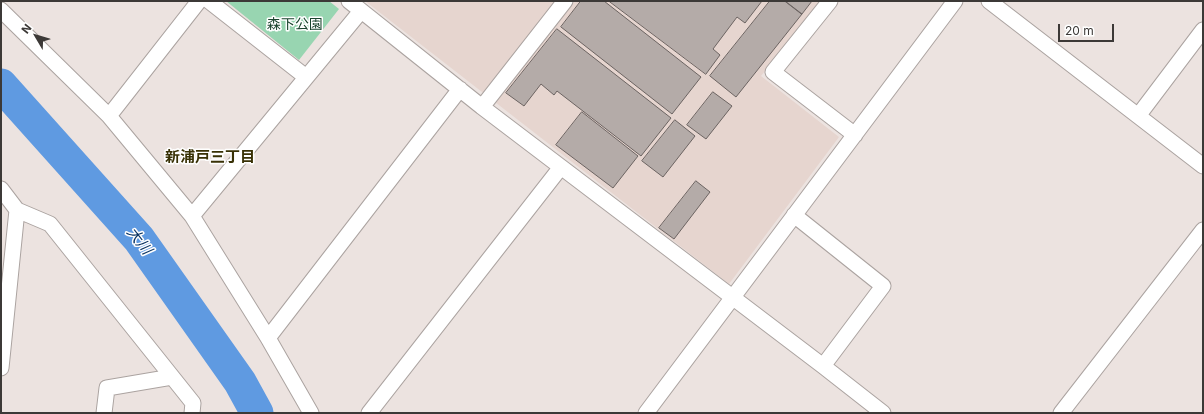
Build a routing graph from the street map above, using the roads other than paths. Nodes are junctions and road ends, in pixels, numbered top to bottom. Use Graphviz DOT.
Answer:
graph roads {
  1 [pos="199,1"];
  2 [pos="209,1"];
  3 [pos="349,1"];
  4 [pos="565,1"];
  5 [pos="830,1"];
  6 [pos="955,1"];
  7 [pos="989,1"];
  8 [pos="1,10"];
  9 [pos="361,10"];
  10 [pos="1203,30"];
  11 [pos="306,77"];
  12 [pos="460,89"];
  13 [pos="482,107"];
  14 [pos="109,116"];
  15 [pos="1138,116"];
  16 [pos="854,135"];
  17 [pos="1203,166"];
  18 [pos="561,167"];
  19 [pos="1,190"];
  20 [pos="18,210"];
  21 [pos="794,215"];
  22 [pos="192,216"];
  23 [pos="1203,230"];
  24 [pos="732,298"];
  25 [pos="268,338"];
  26 [pos="823,366"];
  27 [pos="1,368"];
  28 [pos="172,377"];
  29 [pos="104,413"];
  30 [pos="192,413"];
  31 [pos="311,413"];
  32 [pos="370,413"];
  33 [pos="646,413"];
  34 [pos="883,413"];
  35 [pos="1061,413"];
  1 -- 14 [label="street"];
  2 -- 11 [label="street"];
  3 -- 9 [label="street"];
  4 -- 13 [label="street"];
  5 -- 16 [label="street"];
  6 -- 16 [label="street"];
  7 -- 15 [label="street"];
  8 -- 14 [label="street"];
  9 -- 11 [label="street"];
  9 -- 12 [label="street"];
  10 -- 15 [label="street"];
  11 -- 22 [label="street"];
  12 -- 13 [label="street"];
  12 -- 25 [label="street"];
  13 -- 18 [label="street"];
  14 -- 22 [label="street"];
  15 -- 17 [label="street"];
  16 -- 21 [label="street"];
  18 -- 24 [label="street"];
  18 -- 32 [label="street"];
  19 -- 20 [label="street"];
  20 -- 27 [label="street"];
  20 -- 28 [label="street"];
  21 -- 24 [label="street"];
  21 -- 26 [label="street"];
  22 -- 25 [label="street"];
  23 -- 35 [label="street"];
  24 -- 26 [label="street"];
  24 -- 33 [label="street"];
  25 -- 31 [label="street"];
  26 -- 34 [label="street"];
  28 -- 29 [label="street"];
  28 -- 30 [label="street"];
}
